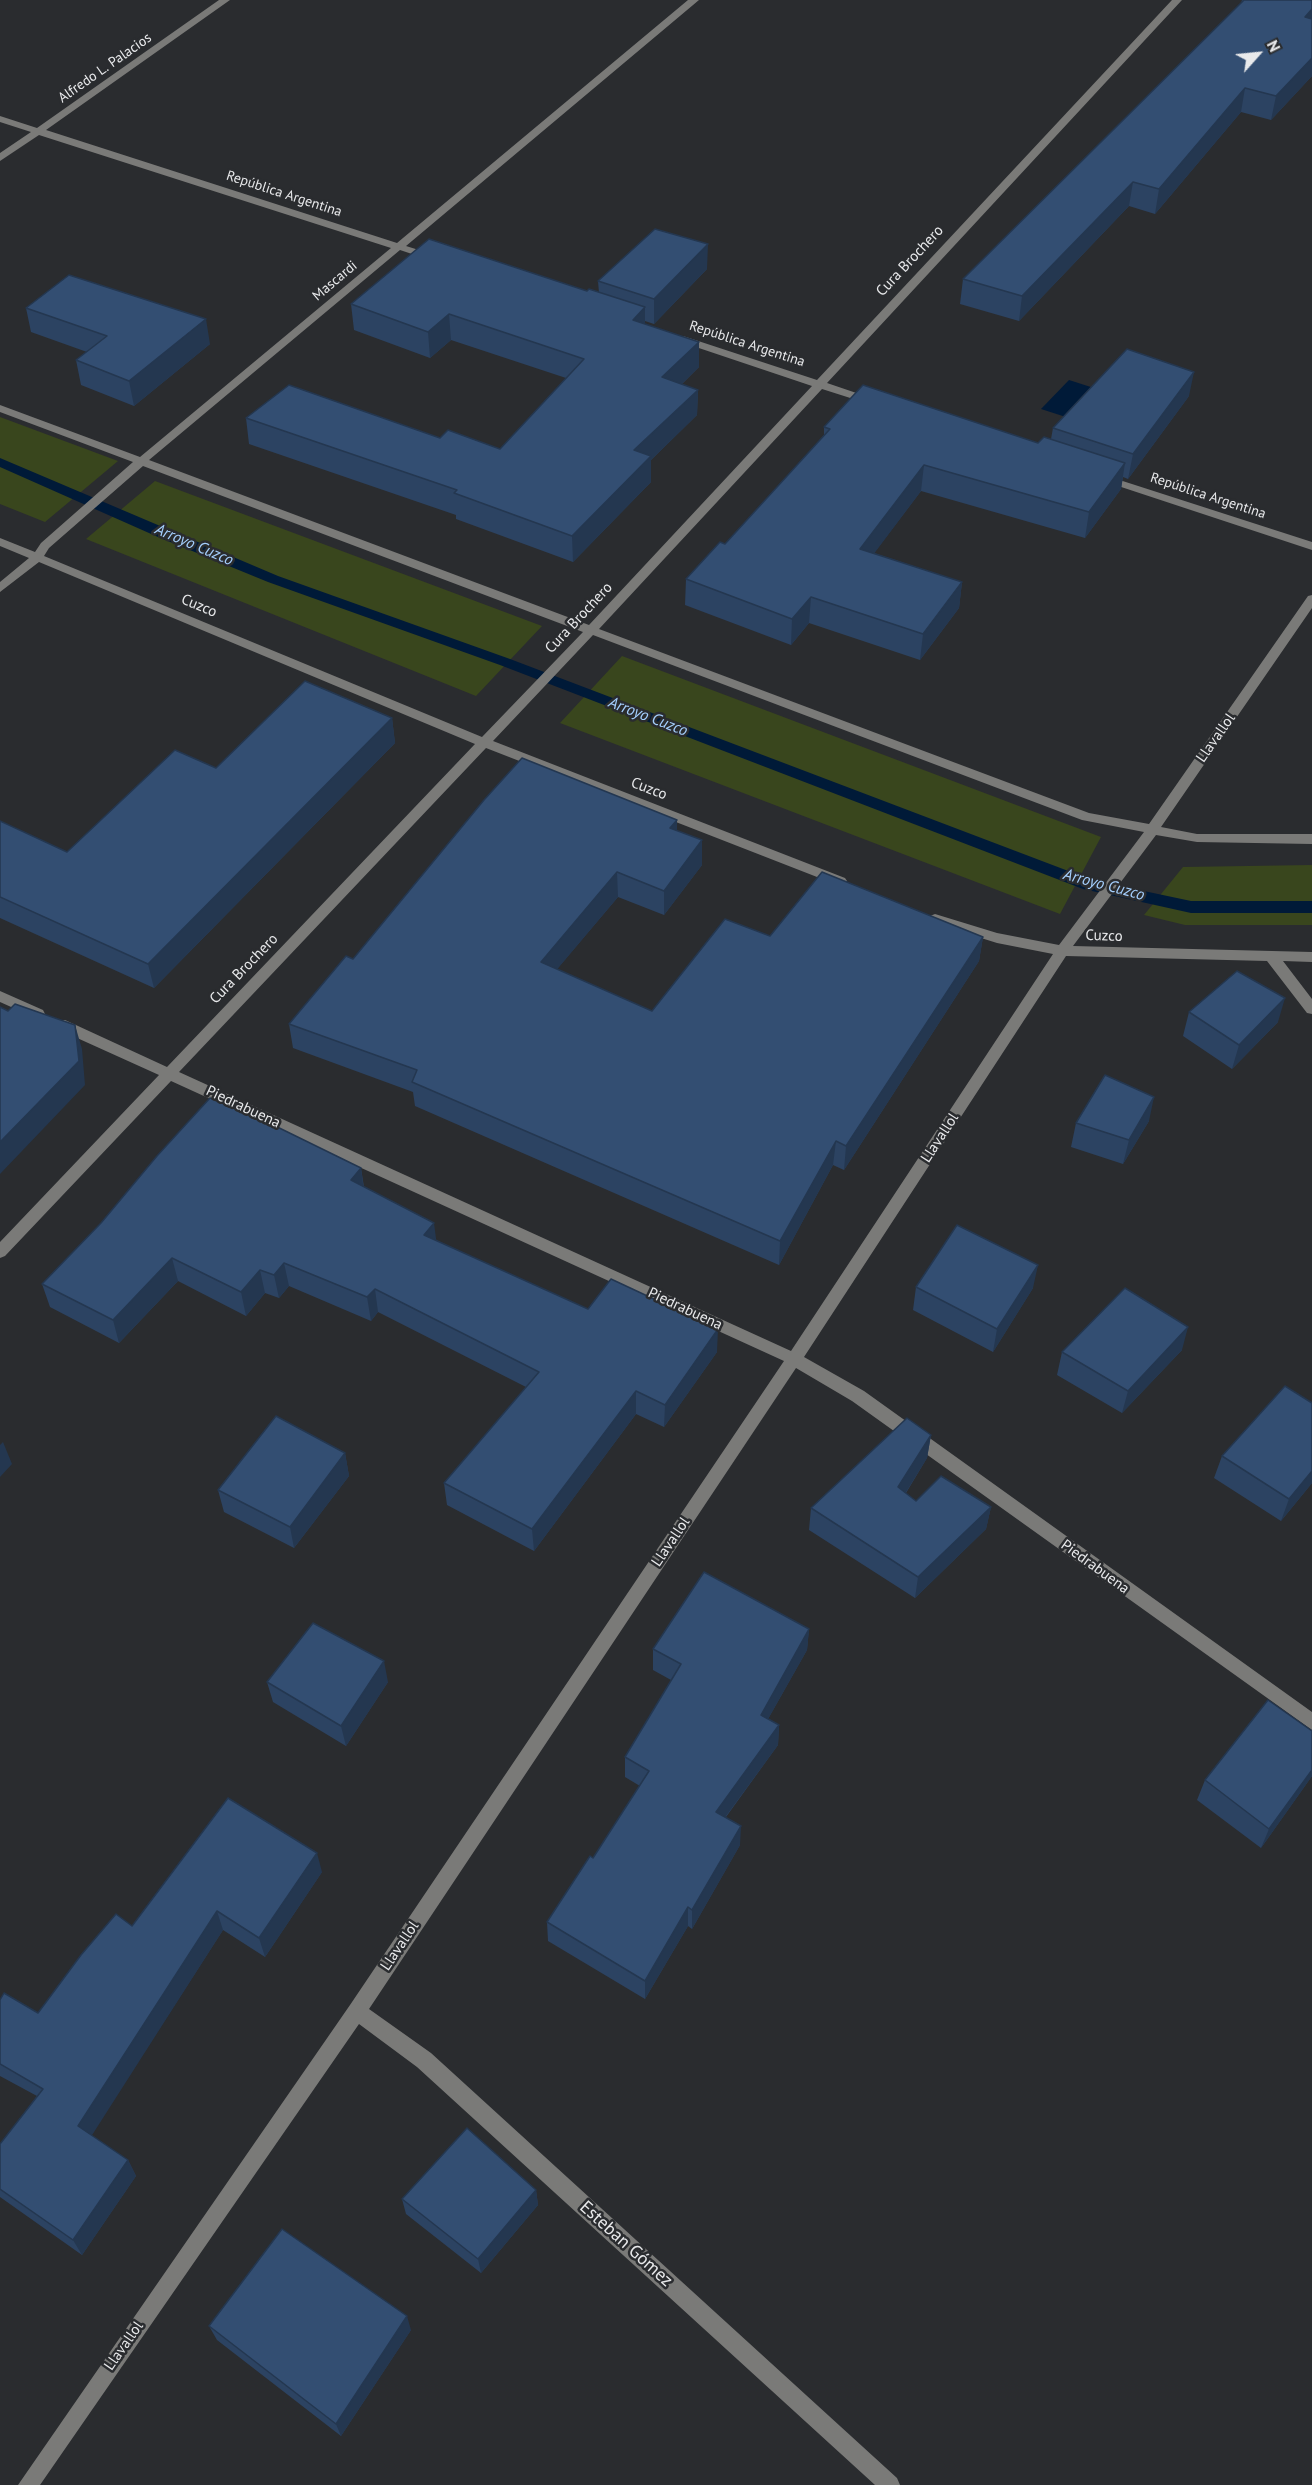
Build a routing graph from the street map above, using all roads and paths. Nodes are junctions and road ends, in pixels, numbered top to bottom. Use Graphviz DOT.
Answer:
graph roads {
  1 [pos="225,0"];
  2 [pos="694,0"];
  3 [pos="1177,0"];
  4 [pos="0,119"];
  5 [pos="39,131"];
  6 [pos="0,158"];
  7 [pos="399,247"];
  8 [pos="444,262"];
  9 [pos="671,335"];
  10 [pos="818,383"];
  11 [pos="885,406"];
  12 [pos="0,408"];
  13 [pos="136,466"];
  14 [pos="1088,472"];
  15 [pos="0,542"];
  16 [pos="1312,546"];
  17 [pos="42,552"];
  18 [pos="0,588"];
  19 [pos="1312,599"];
  20 [pos="591,630"];
  21 [pos="485,743"];
  22 [pos="1151,830"];
  23 [pos="1312,838"];
  24 [pos="848,884"];
  25 [pos="925,915"];
  26 [pos="1062,951"];
  27 [pos="1272,957"];
  28 [pos="1312,957"];
  29 [pos="0,996"];
  30 [pos="1312,1008"];
  31 [pos="168,1072"];
  32 [pos="0,1252"];
  33 [pos="794,1359"];
  34 [pos="1312,1722"];
  35 [pos="357,2011"];
  36 [pos="28,2485"];
  37 [pos="890,2485"];
  1 -- 5 [label="street, Alfredo L. Palacios"];
  2 -- 7 [label="street, Mascardi"];
  3 -- 10 [label="street, Cura Brochero"];
  4 -- 5 [label="street, República Argentina"];
  5 -- 6 [label="street, Alfredo L. Palacios"];
  5 -- 7 [label="street, República Argentina"];
  7 -- 8 [label="street, República Argentina"];
  7 -- 13 [label="street, Mascardi"];
  9 -- 10 [label="street, República Argentina"];
  10 -- 11 [label="street, República Argentina"];
  10 -- 20 [label="street, Cura Brochero"];
  12 -- 13 [label="street"];
  13 -- 17 [label="street, Mascardi"];
  13 -- 20 [label="street"];
  14 -- 16 [label="street, República Argentina"];
  15 -- 17 [label="street, Cuzco"];
  17 -- 18 [label="street, Mascardi"];
  17 -- 21 [label="street, Cuzco"];
  19 -- 22 [label="street, Llavallol"];
  20 -- 21 [label="street, Cura Brochero"];
  20 -- 22 [label="street"];
  21 -- 24 [label="street, Cuzco"];
  21 -- 31 [label="street, Cura Brochero"];
  22 -- 23 [label="street"];
  22 -- 26 [label="street, Llavallol"];
  25 -- 26 [label="street, Cuzco"];
  26 -- 27 [label="street, Cuzco"];
  26 -- 33 [label="street, Llavallol"];
  27 -- 28 [label="street, Cuzco"];
  27 -- 30 [label="street"];
  29 -- 31 [label="street, Piedrabuena"];
  31 -- 32 [label="street, Cura Brochero"];
  31 -- 33 [label="street, Piedrabuena"];
  33 -- 34 [label="street, Piedrabuena"];
  33 -- 35 [label="street, Llavallol"];
  35 -- 36 [label="street, Llavallol"];
  35 -- 37 [label="street, Esteban Gómez"];
}
